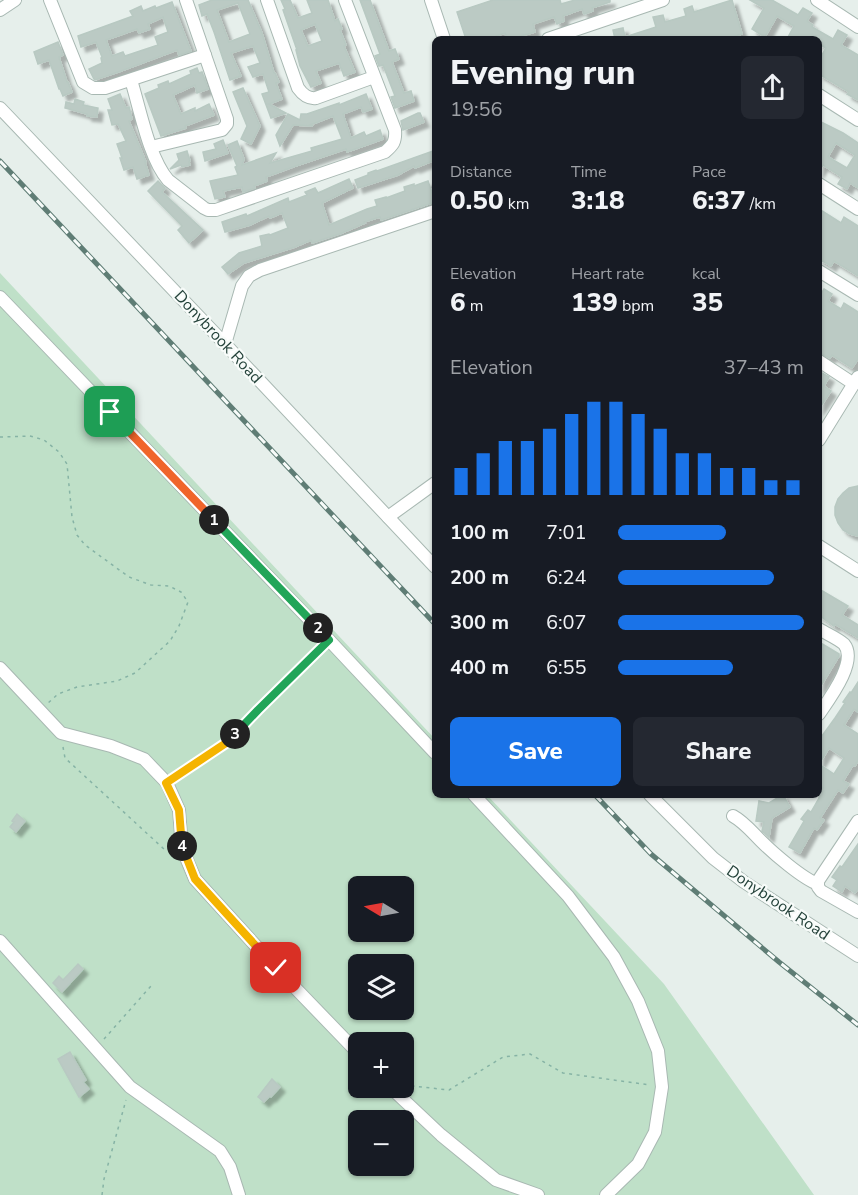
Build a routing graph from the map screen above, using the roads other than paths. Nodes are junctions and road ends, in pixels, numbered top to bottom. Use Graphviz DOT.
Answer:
graph roads {
  1 [pos="15,0"];
  2 [pos="50,0"];
  3 [pos="186,0"];
  4 [pos="267,0"];
  5 [pos="345,0"];
  6 [pos="431,0"];
  7 [pos="663,0"];
  8 [pos="817,0"];
  9 [pos="0,10"];
  10 [pos="858,27"];
  11 [pos="443,36"];
  12 [pos="557,36"];
  13 [pos="205,55"];
  14 [pos="374,77"];
  15 [pos="131,80"];
  16 [pos="822,97"];
  17 [pos="0,108"];
  18 [pos="858,120"];
  19 [pos="151,147"];
  20 [pos="822,186"];
  21 [pos="858,209"];
  22 [pos="432,212"];
  23 [pos="822,273"];
  24 [pos="858,295"];
  25 [pos="0,297"];
  26 [pos="225,344"];
  27 [pos="822,363"];
  28 [pos="856,380"];
  29 [pos="822,435"];
  30 [pos="432,484"];
  31 [pos="388,517"];
  32 [pos="822,548"];
  33 [pos="432,564"];
  34 [pos="858,571"];
  35 [pos="822,631"];
  36 [pos="0,668"];
  37 [pos="822,709"];
  38 [pos="432,750"];
  39 [pos="477,798"];
  40 [pos="653,798"];
  41 [pos="733,816"];
  42 [pos="858,821"];
  43 [pos="818,884"];
  44 [pos="858,912"];
  45 [pos="0,941"];
  46 [pos="858,956"];
  47 [pos="348,1043"];
  48 [pos="402,1098"];
  49 [pos="239,1195"];
  50 [pos="538,1195"];
  51 [pos="606,1195"];
  1 -- 9 [label="street"];
  2 -- 15 [label="street"];
  3 -- 13 [label="street"];
  4 -- 14 [label="street"];
  5 -- 14 [label="street"];
  6 -- 11 [label="street"];
  7 -- 12 [label="street"];
  8 -- 10 [label="street"];
  13 -- 15 [label="street"];
  13 -- 19 [label="street"];
  14 -- 19 [label="street"];
  15 -- 19 [label="street"];
  16 -- 18 [label="street"];
  17 -- 26 [label="street, Donybrook Road"];
  20 -- 21 [label="street"];
  22 -- 26 [label="street"];
  23 -- 24 [label="street"];
  25 -- 38 [label="street"];
  26 -- 31 [label="street, Donybrook Road"];
  27 -- 28 [label="street"];
  28 -- 29 [label="street"];
  30 -- 31 [label="street"];
  31 -- 33 [label="street, Donybrook Road"];
  32 -- 34 [label="street"];
  35 -- 37 [label="street"];
  36 -- 47 [label="street"];
  39 -- 51 [label="street"];
  40 -- 46 [label="street, Donybrook Road"];
  41 -- 43 [label="street"];
  42 -- 43 [label="street"];
  43 -- 44 [label="street"];
  45 -- 49 [label="street"];
  48 -- 50 [label="street"];
}
